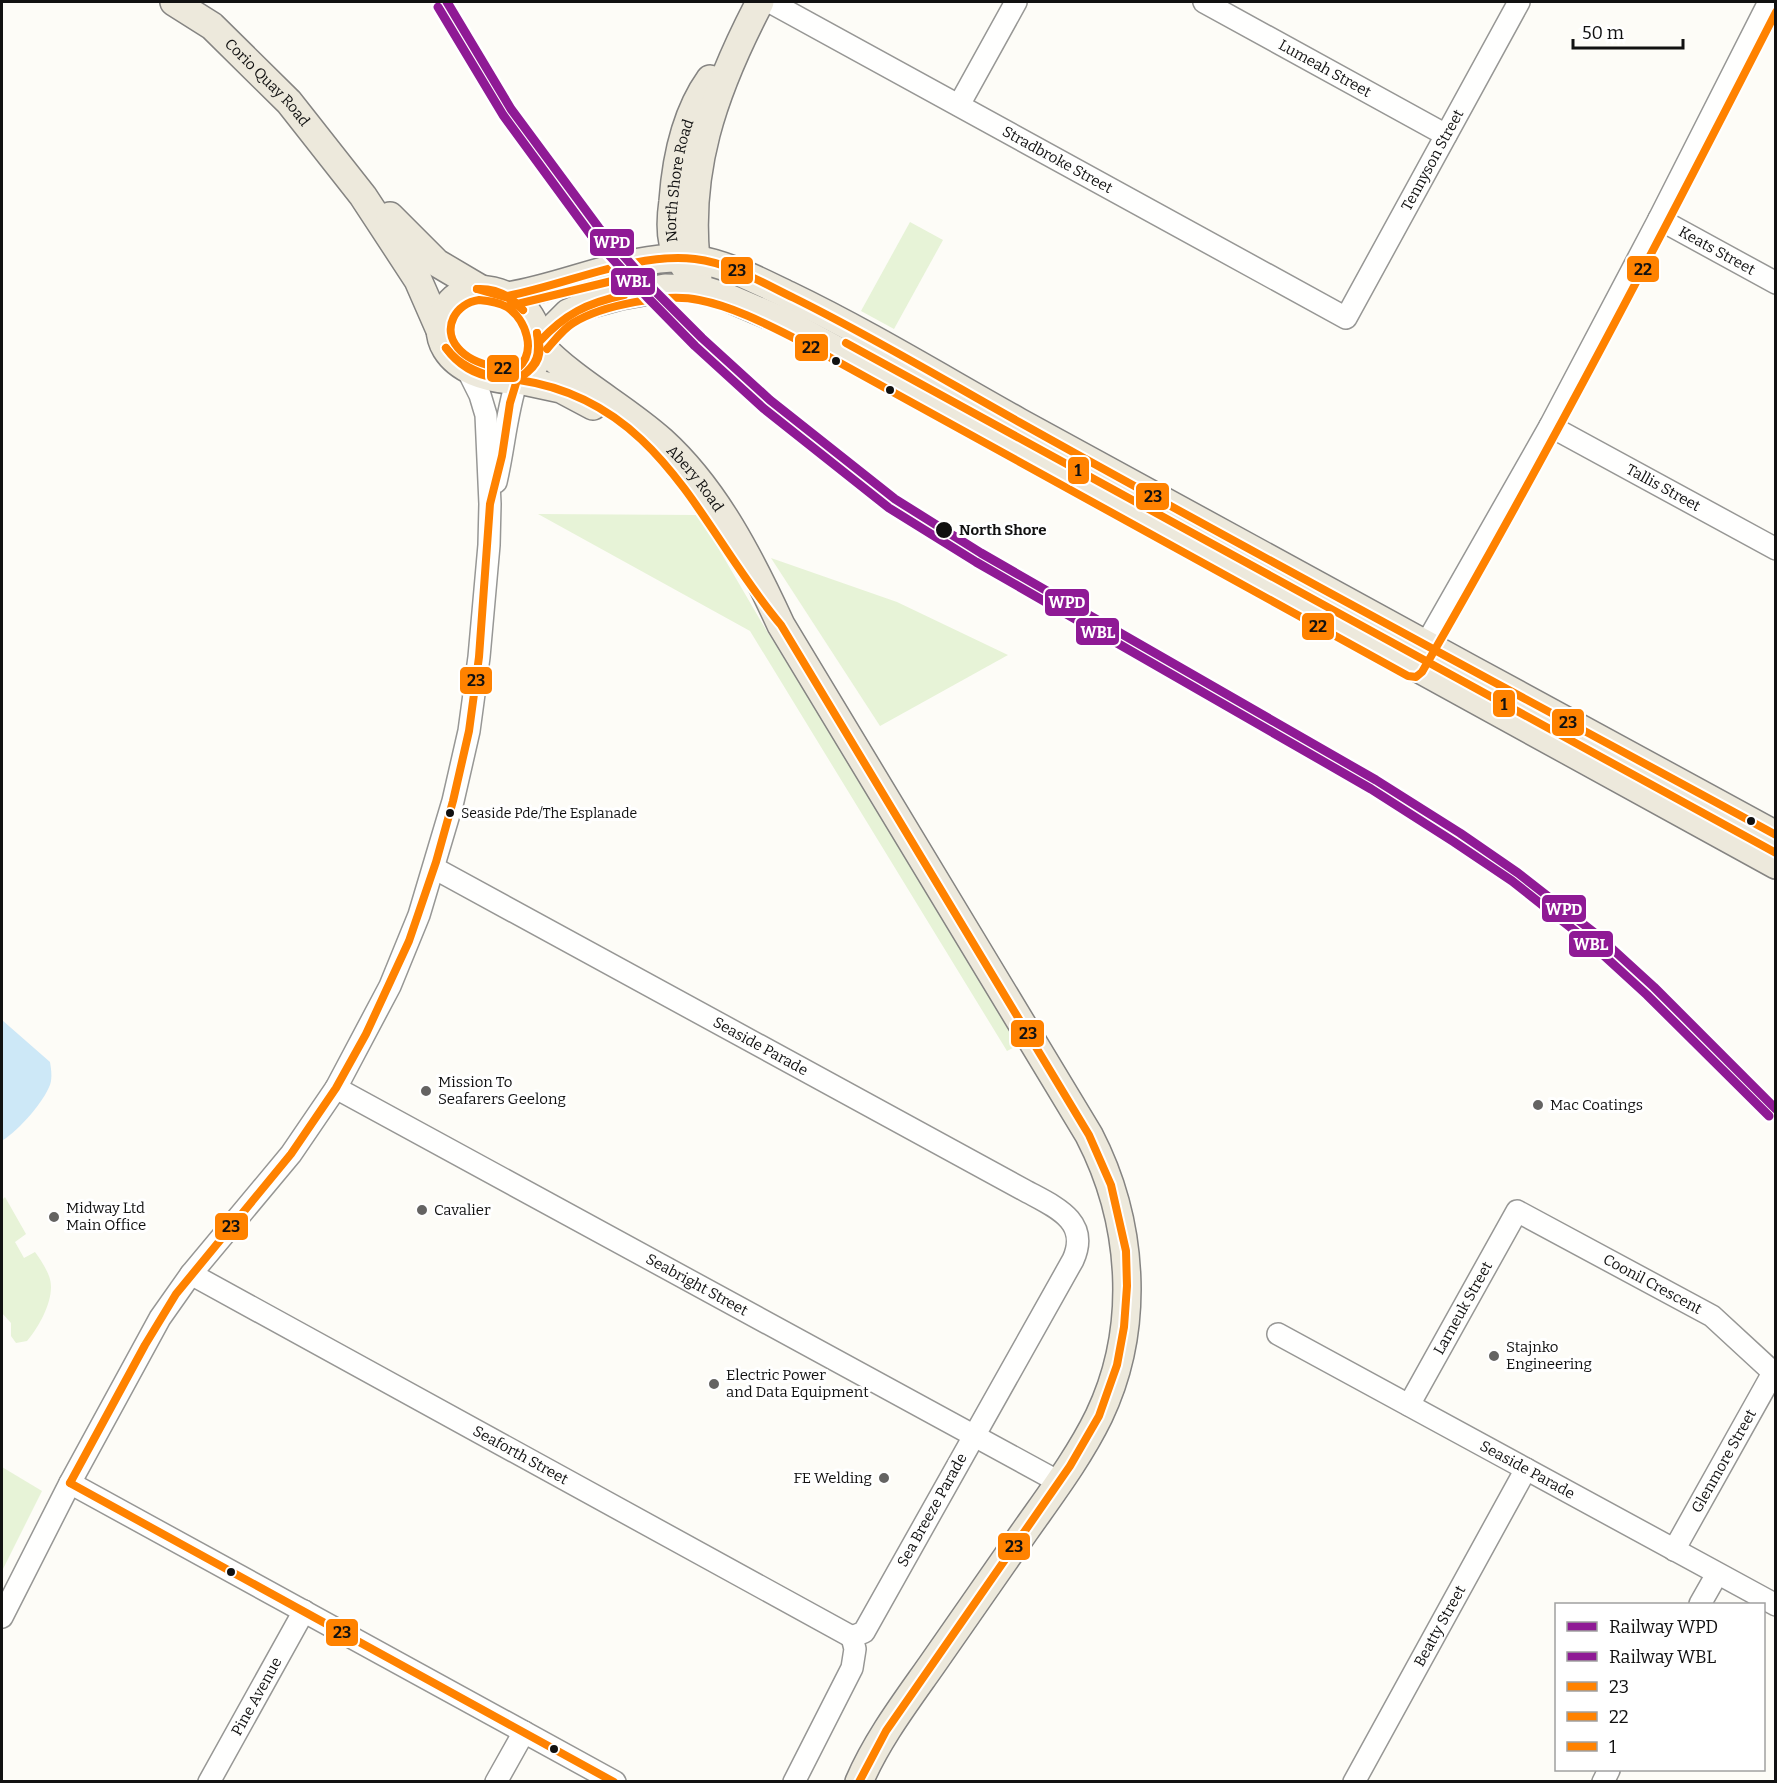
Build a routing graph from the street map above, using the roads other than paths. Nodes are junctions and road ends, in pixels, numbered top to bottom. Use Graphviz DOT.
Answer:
graph roads {
  1 [pos="174,2"];
  2 [pos="760,2"];
  3 [pos="770,2"];
  4 [pos="1016,2"];
  5 [pos="1204,2"];
  6 [pos="1519,2"];
  7 [pos="1769,2"];
  8 [pos="959,105"];
  9 [pos="1446,135"];
  10 [pos="350,178"];
  11 [pos="1659,219"];
  12 [pos="687,259"];
  13 [pos="1776,283"];
  14 [pos="700,289"];
  15 [pos="494,292"];
  16 [pos="1346,318"];
  17 [pos="439,328"];
  18 [pos="539,343"];
  19 [pos="466,367"];
  20 [pos="518,380"];
  21 [pos="1550,426"];
  22 [pos="490,504"];
  23 [pos="1776,549"];
  24 [pos="781,625"];
  25 [pos="1426,644"];
  26 [pos="1413,667"];
  27 [pos="1776,835"];
  28 [pos="1776,865"];
  29 [pos="434,868"];
  30 [pos="336,1088"];
  31 [pos="1517,1210"];
  32 [pos="1078,1235"];
  33 [pos="191,1274"];
  34 [pos="1278,1334"];
  35 [pos="1774,1374"];
  36 [pos="1409,1406"];
  37 [pos="973,1436"];
  38 [pos="1526,1469"];
  39 [pos="1059,1482"];
  40 [pos="70,1483"];
  41 [pos="1674,1550"];
  42 [pos="1717,1574"];
  43 [pos="1701,1603"];
  44 [pos="1776,1605"];
  45 [pos="304,1611"];
  46 [pos="2,1617"];
  47 [pos="852,1636"];
  48 [pos="886,1731"];
  49 [pos="524,1732"];
  50 [pos="209,1782"];
  51 [pos="496,1782"];
  52 [pos="615,1782"];
  53 [pos="794,1782"];
  54 [pos="859,1782"];
  55 [pos="871,1782"];
  56 [pos="1354,1782"];
  1 -- 10 [label="main road, Corio Quay Road"];
  2 -- 12 [label="main road, North Shore Road"];
  3 -- 8 [label="street, Stradbroke Street"];
  4 -- 8 [label="street"];
  5 -- 9 [label="street, Lumeah Street"];
  6 -- 9 [label="street, Tennyson Street"];
  7 -- 11 [label="street"];
  8 -- 16 [label="street, Stradbroke Street"];
  9 -- 16 [label="street, Tennyson Street"];
  10 -- 15 [label="main road, Corio Quay Road"];
  10 -- 17 [label="main road, Corio Quay Road"];
  11 -- 13 [label="street, Keats Street"];
  11 -- 21 [label="street"];
  12 -- 14 [label="main road, North Shore Road"];
  12 -- 15 [label="main road"];
  12 -- 25 [label="main road"];
  14 -- 18 [label="main road"];
  14 -- 26 [label="main road"];
  15 -- 17 [label="main road"];
  15 -- 18 [label="main road"];
  17 -- 19 [label="main road"];
  18 -- 20 [label="main road"];
  18 -- 24 [label="main road, Abery Road"];
  19 -- 20 [label="main road"];
  19 -- 22 [label="street"];
  20 -- 22 [label="street"];
  20 -- 24 [label="main road, Abery Road"];
  21 -- 23 [label="street, Tallis Street"];
  21 -- 25 [label="street"];
  22 -- 29 [label="street"];
  24 -- 39 [label="main road, Abery Road"];
  25 -- 26 [label="main road"];
  25 -- 27 [label="main road"];
  26 -- 28 [label="main road"];
  29 -- 30 [label="street"];
  29 -- 32 [label="street, Seaside Parade"];
  30 -- 33 [label="street"];
  30 -- 37 [label="street, Seabright Street"];
  31 -- 35 [label="street, Coonil Crescent"];
  31 -- 36 [label="street, Larneuk Street"];
  32 -- 37 [label="street, Sea Breeze Parade"];
  33 -- 40 [label="street"];
  33 -- 47 [label="street, Seaforth Street"];
  34 -- 36 [label="street, Seaside Parade"];
  35 -- 41 [label="street, Glenmore Street"];
  36 -- 38 [label="street, Seaside Parade"];
  37 -- 39 [label="street, Seabright Street"];
  37 -- 47 [label="street, Sea Breeze Parade"];
  38 -- 41 [label="street, Seaside Parade"];
  38 -- 56 [label="street, Beatty Street"];
  39 -- 48 [label="main road, Abery Road"];
  40 -- 45 [label="street"];
  40 -- 46 [label="street"];
  41 -- 42 [label="street, Seaside Parade"];
  42 -- 43 [label="street"];
  42 -- 44 [label="street, Seaside Parade"];
  45 -- 49 [label="street"];
  45 -- 50 [label="street, Pine Avenue"];
  47 -- 53 [label="street"];
  48 -- 54 [label="main road, Abery Road"];
  48 -- 55 [label="main road"];
  49 -- 51 [label="street"];
  49 -- 52 [label="street"];
}
